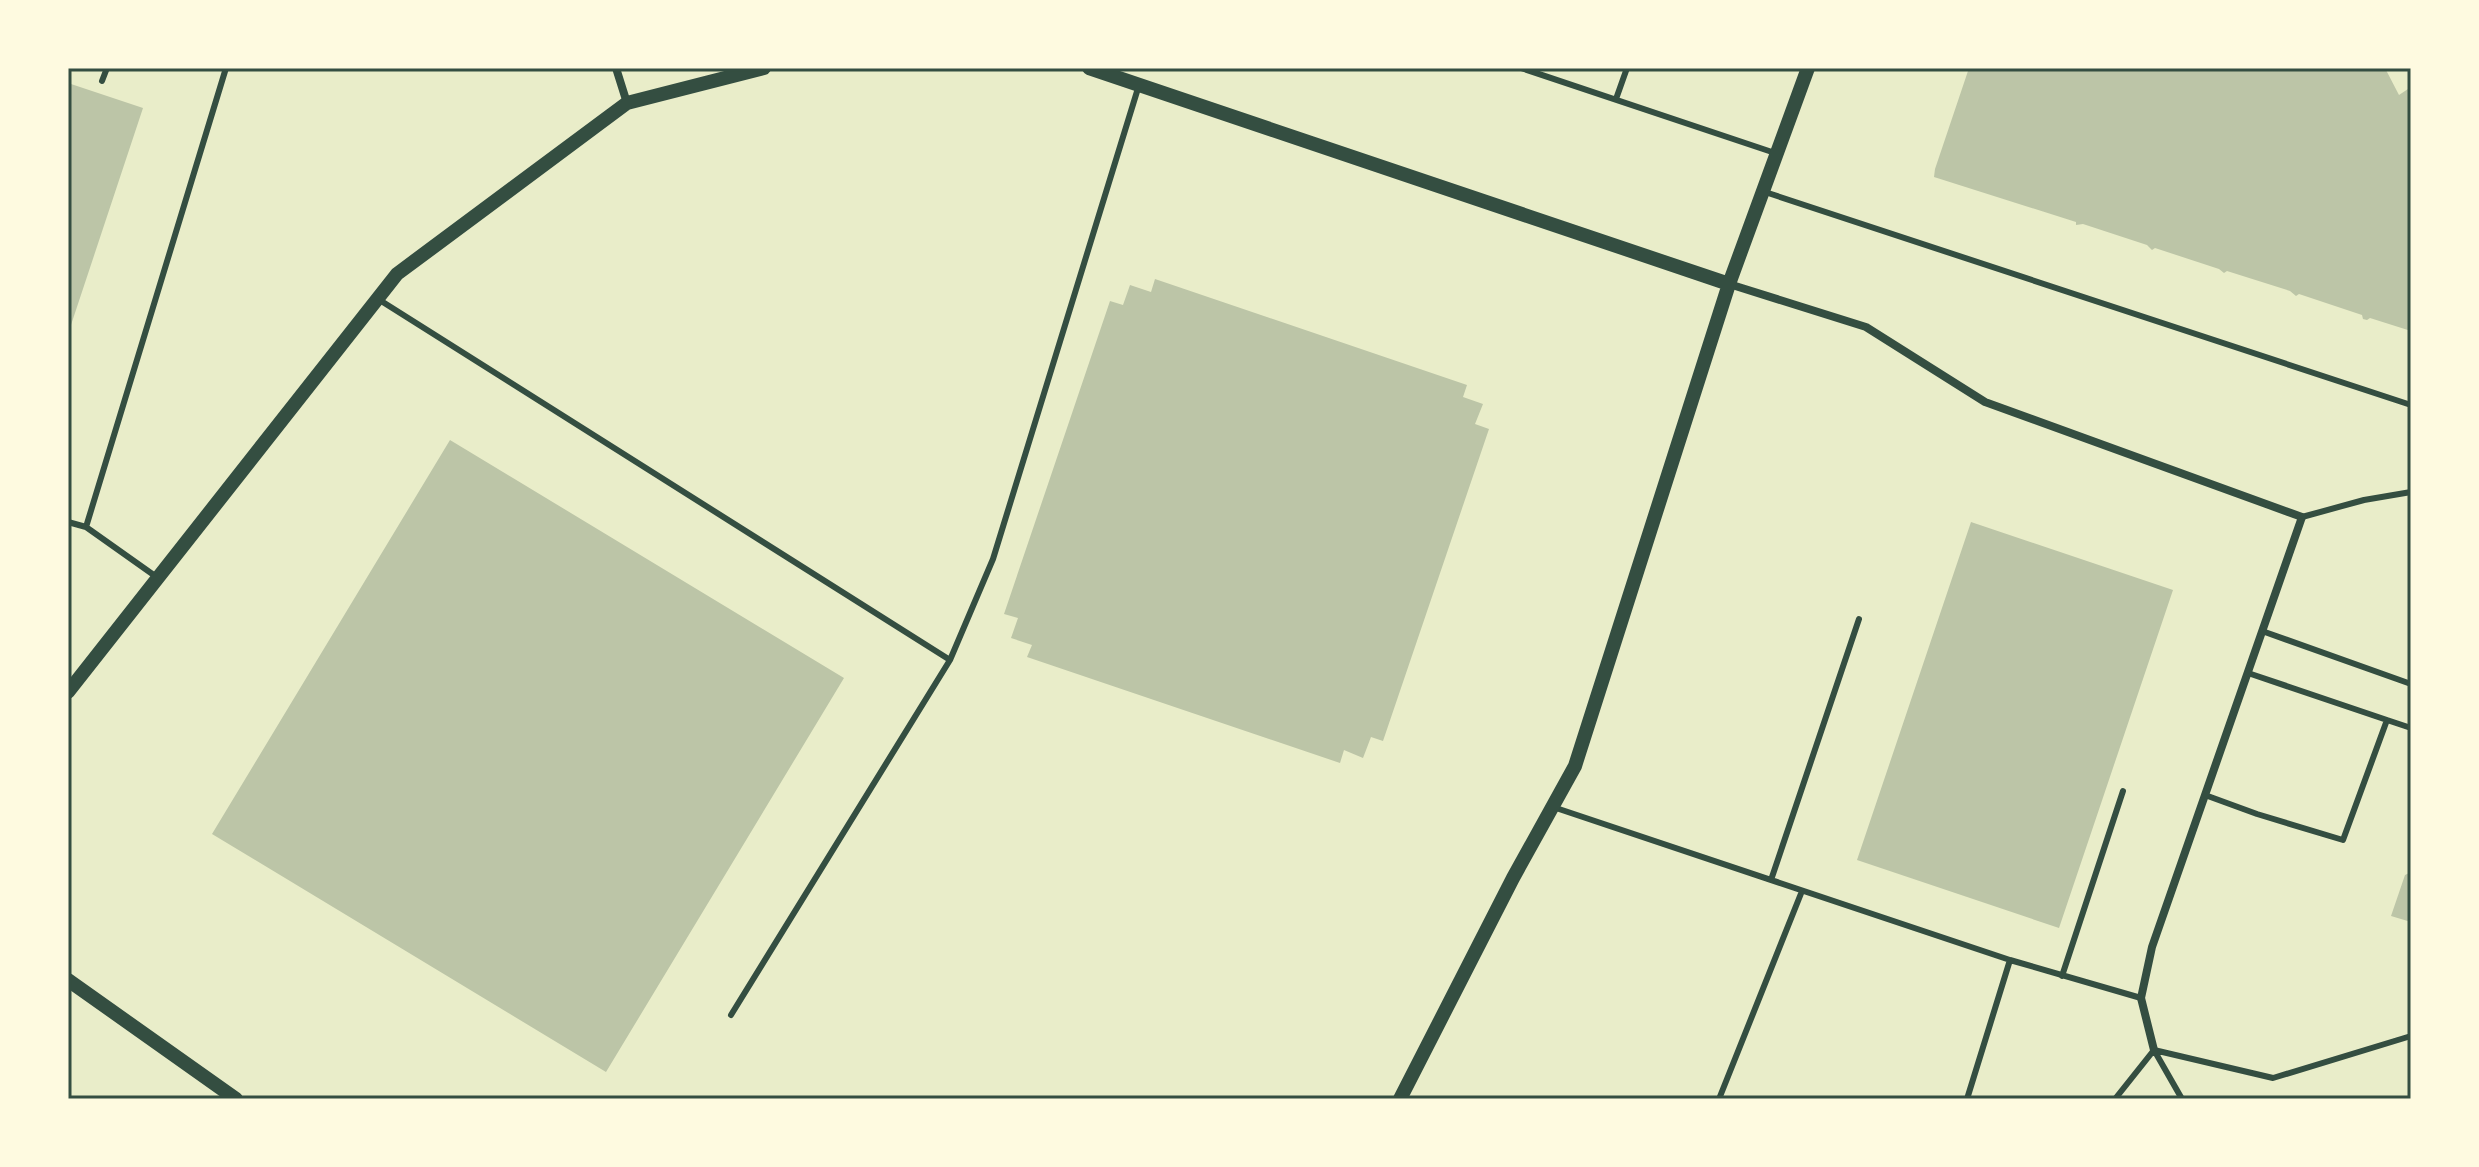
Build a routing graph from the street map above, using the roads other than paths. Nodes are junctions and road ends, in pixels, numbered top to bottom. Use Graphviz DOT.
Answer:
graph roads {
  1 [pos="107,68"];
  2 [pos="226,68"];
  3 [pos="616,68"];
  4 [pos="764,68"];
  5 [pos="1089,68"];
  6 [pos="1521,68"];
  7 [pos="1627,68"];
  8 [pos="1808,68"];
  9 [pos="102,81"];
  10 [pos="1139,85"];
  11 [pos="1616,99"];
  12 [pos="627,103"];
  13 [pos="1777,154"];
  14 [pos="1764,191"];
  15 [pos="1729,284"];
  16 [pos="378,299"];
  17 [pos="2411,405"];
  18 [pos="2411,492"];
  19 [pos="2302,517"];
  20 [pos="68,522"];
  21 [pos="86,527"];
  22 [pos="158,578"];
  23 [pos="1859,619"];
  24 [pos="2262,631"];
  25 [pos="950,660"];
  26 [pos="2248,673"];
  27 [pos="2411,684"];
  28 [pos="68,692"];
  29 [pos="2387,720"];
  30 [pos="2411,728"];
  31 [pos="2123,791"];
  32 [pos="2205,795"];
  33 [pos="1553,807"];
  34 [pos="1771,880"];
  35 [pos="1802,891"];
  36 [pos="2010,960"];
  37 [pos="2062,976"];
  38 [pos="68,980"];
  39 [pos="2141,998"];
  40 [pos="731,1015"];
  41 [pos="2411,1036"];
  42 [pos="2154,1050"];
  43 [pos="236,1099"];
  44 [pos="1400,1099"];
  45 [pos="1719,1099"];
  46 [pos="1967,1099"];
  47 [pos="2115,1099"];
  48 [pos="2182,1099"];
  1 -- 9 [label="lane"];
  2 -- 21 [label="lane"];
  3 -- 12 [label="street"];
  4 -- 12 [label="street"];
  5 -- 10 [label="street"];
  6 -- 11 [label="lane"];
  7 -- 11 [label="lane"];
  8 -- 13 [label="street"];
  10 -- 15 [label="street"];
  10 -- 25 [label="lane"];
  11 -- 13 [label="lane"];
  12 -- 16 [label="street"];
  13 -- 14 [label="street"];
  14 -- 15 [label="street"];
  14 -- 17 [label="lane"];
  15 -- 19 [label="street"];
  15 -- 33 [label="street"];
  16 -- 22 [label="street"];
  16 -- 25 [label="lane"];
  18 -- 19 [label="lane"];
  19 -- 24 [label="street"];
  20 -- 21 [label="lane"];
  21 -- 22 [label="lane"];
  22 -- 28 [label="street"];
  23 -- 34 [label="lane"];
  24 -- 26 [label="street"];
  24 -- 27 [label="lane"];
  25 -- 40 [label="lane"];
  26 -- 29 [label="lane"];
  26 -- 32 [label="street"];
  29 -- 30 [label="lane"];
  29 -- 32 [label="lane"];
  31 -- 37 [label="lane"];
  32 -- 39 [label="street"];
  33 -- 34 [label="lane"];
  33 -- 44 [label="street"];
  34 -- 35 [label="lane"];
  35 -- 36 [label="lane"];
  35 -- 45 [label="lane"];
  36 -- 37 [label="lane"];
  36 -- 46 [label="lane"];
  37 -- 39 [label="lane"];
  38 -- 43 [label="street"];
  39 -- 42 [label="street"];
  41 -- 42 [label="lane"];
  42 -- 47 [label="lane"];
  42 -- 48 [label="lane"];
}
